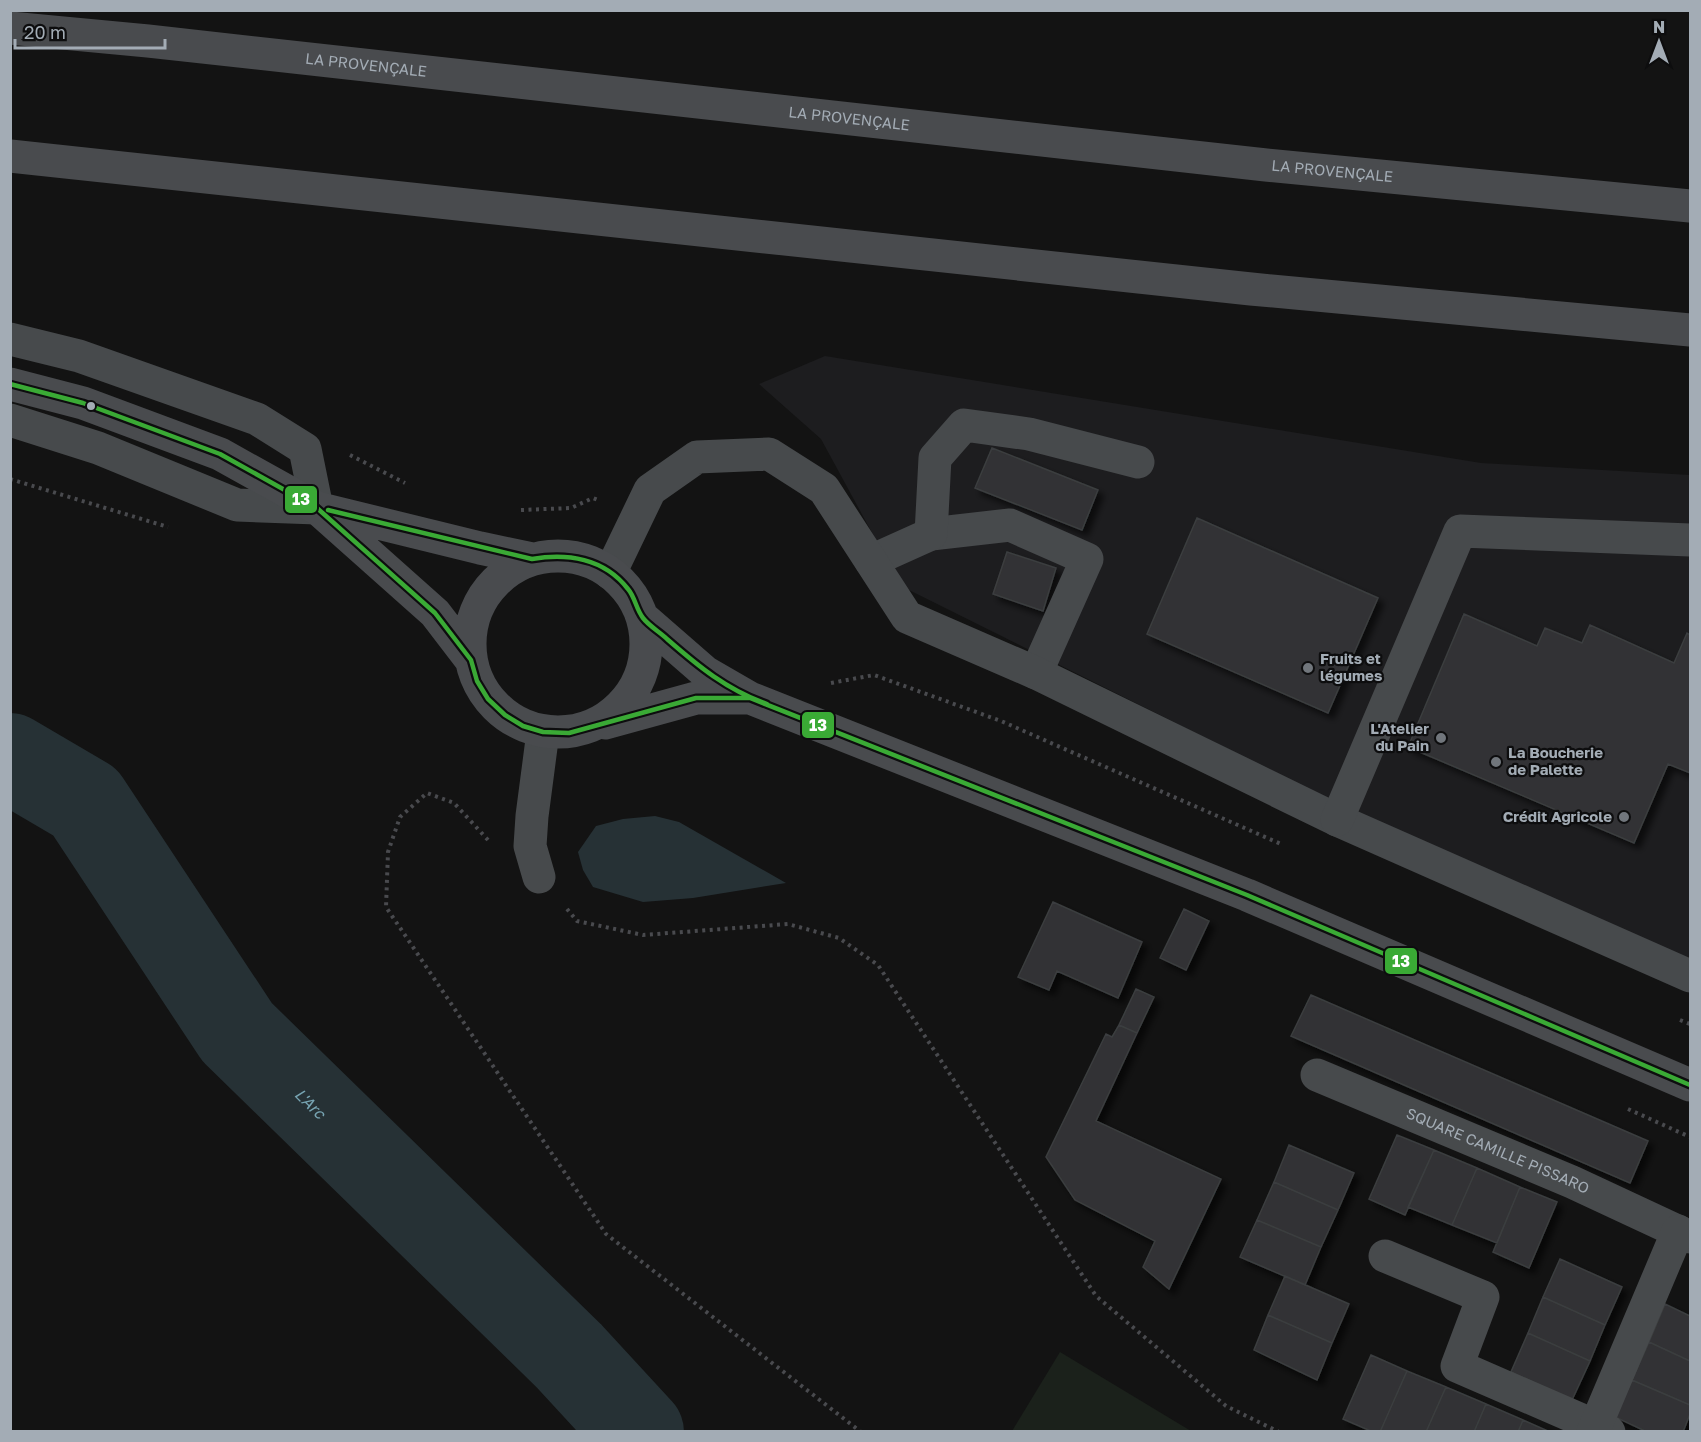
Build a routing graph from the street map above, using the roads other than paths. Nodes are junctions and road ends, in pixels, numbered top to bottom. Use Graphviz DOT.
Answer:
graph roads {
  1 [pos="10,28"];
  2 [pos="10,156"];
  3 [pos="1690,206"];
  4 [pos="1690,330"];
  5 [pos="10,339"];
  6 [pos="10,384"];
  7 [pos="10,420"];
  8 [pos="1138,462"];
  9 [pos="317,507"];
  10 [pos="931,534"];
  11 [pos="1690,540"];
  12 [pos="532,559"];
  13 [pos="871,561"];
  14 [pos="610,573"];
  15 [pos="643,618"];
  16 [pos="471,660"];
  17 [pos="1036,672"];
  18 [pos="750,698"];
  19 [pos="593,726"];
  20 [pos="543,732"];
  21 [pos="1337,820"];
  22 [pos="538,878"];
  23 [pos="1690,976"];
  24 [pos="1317,1075"];
  25 [pos="1690,1085"];
  26 [pos="1684,1234"];
  27 [pos="1384,1256"];
  28 [pos="1600,1430"];
  1 -- 3 [label="main road, LA PROVENÇALE"];
  2 -- 4 [label="main road"];
  5 -- 9 [label="street"];
  6 -- 9 [label="main road"];
  7 -- 9 [label="street"];
  8 -- 10 [label="street"];
  9 -- 12 [label="main road"];
  9 -- 16 [label="main road"];
  10 -- 13 [label="street"];
  10 -- 17 [label="street"];
  11 -- 21 [label="street"];
  12 -- 14 [label="main road"];
  12 -- 16 [label="main road"];
  13 -- 14 [label="street"];
  13 -- 17 [label="street"];
  14 -- 15 [label="main road"];
  15 -- 18 [label="main road"];
  15 -- 19 [label="main road"];
  16 -- 20 [label="main road"];
  17 -- 21 [label="street"];
  18 -- 19 [label="main road"];
  18 -- 25 [label="main road"];
  19 -- 20 [label="main road"];
  20 -- 22 [label="street"];
  21 -- 23 [label="street"];
  24 -- 26 [label="street, SQUARE CAMILLE PISSARO"];
  26 -- 28 [label="street"];
  27 -- 28 [label="street"];
}
